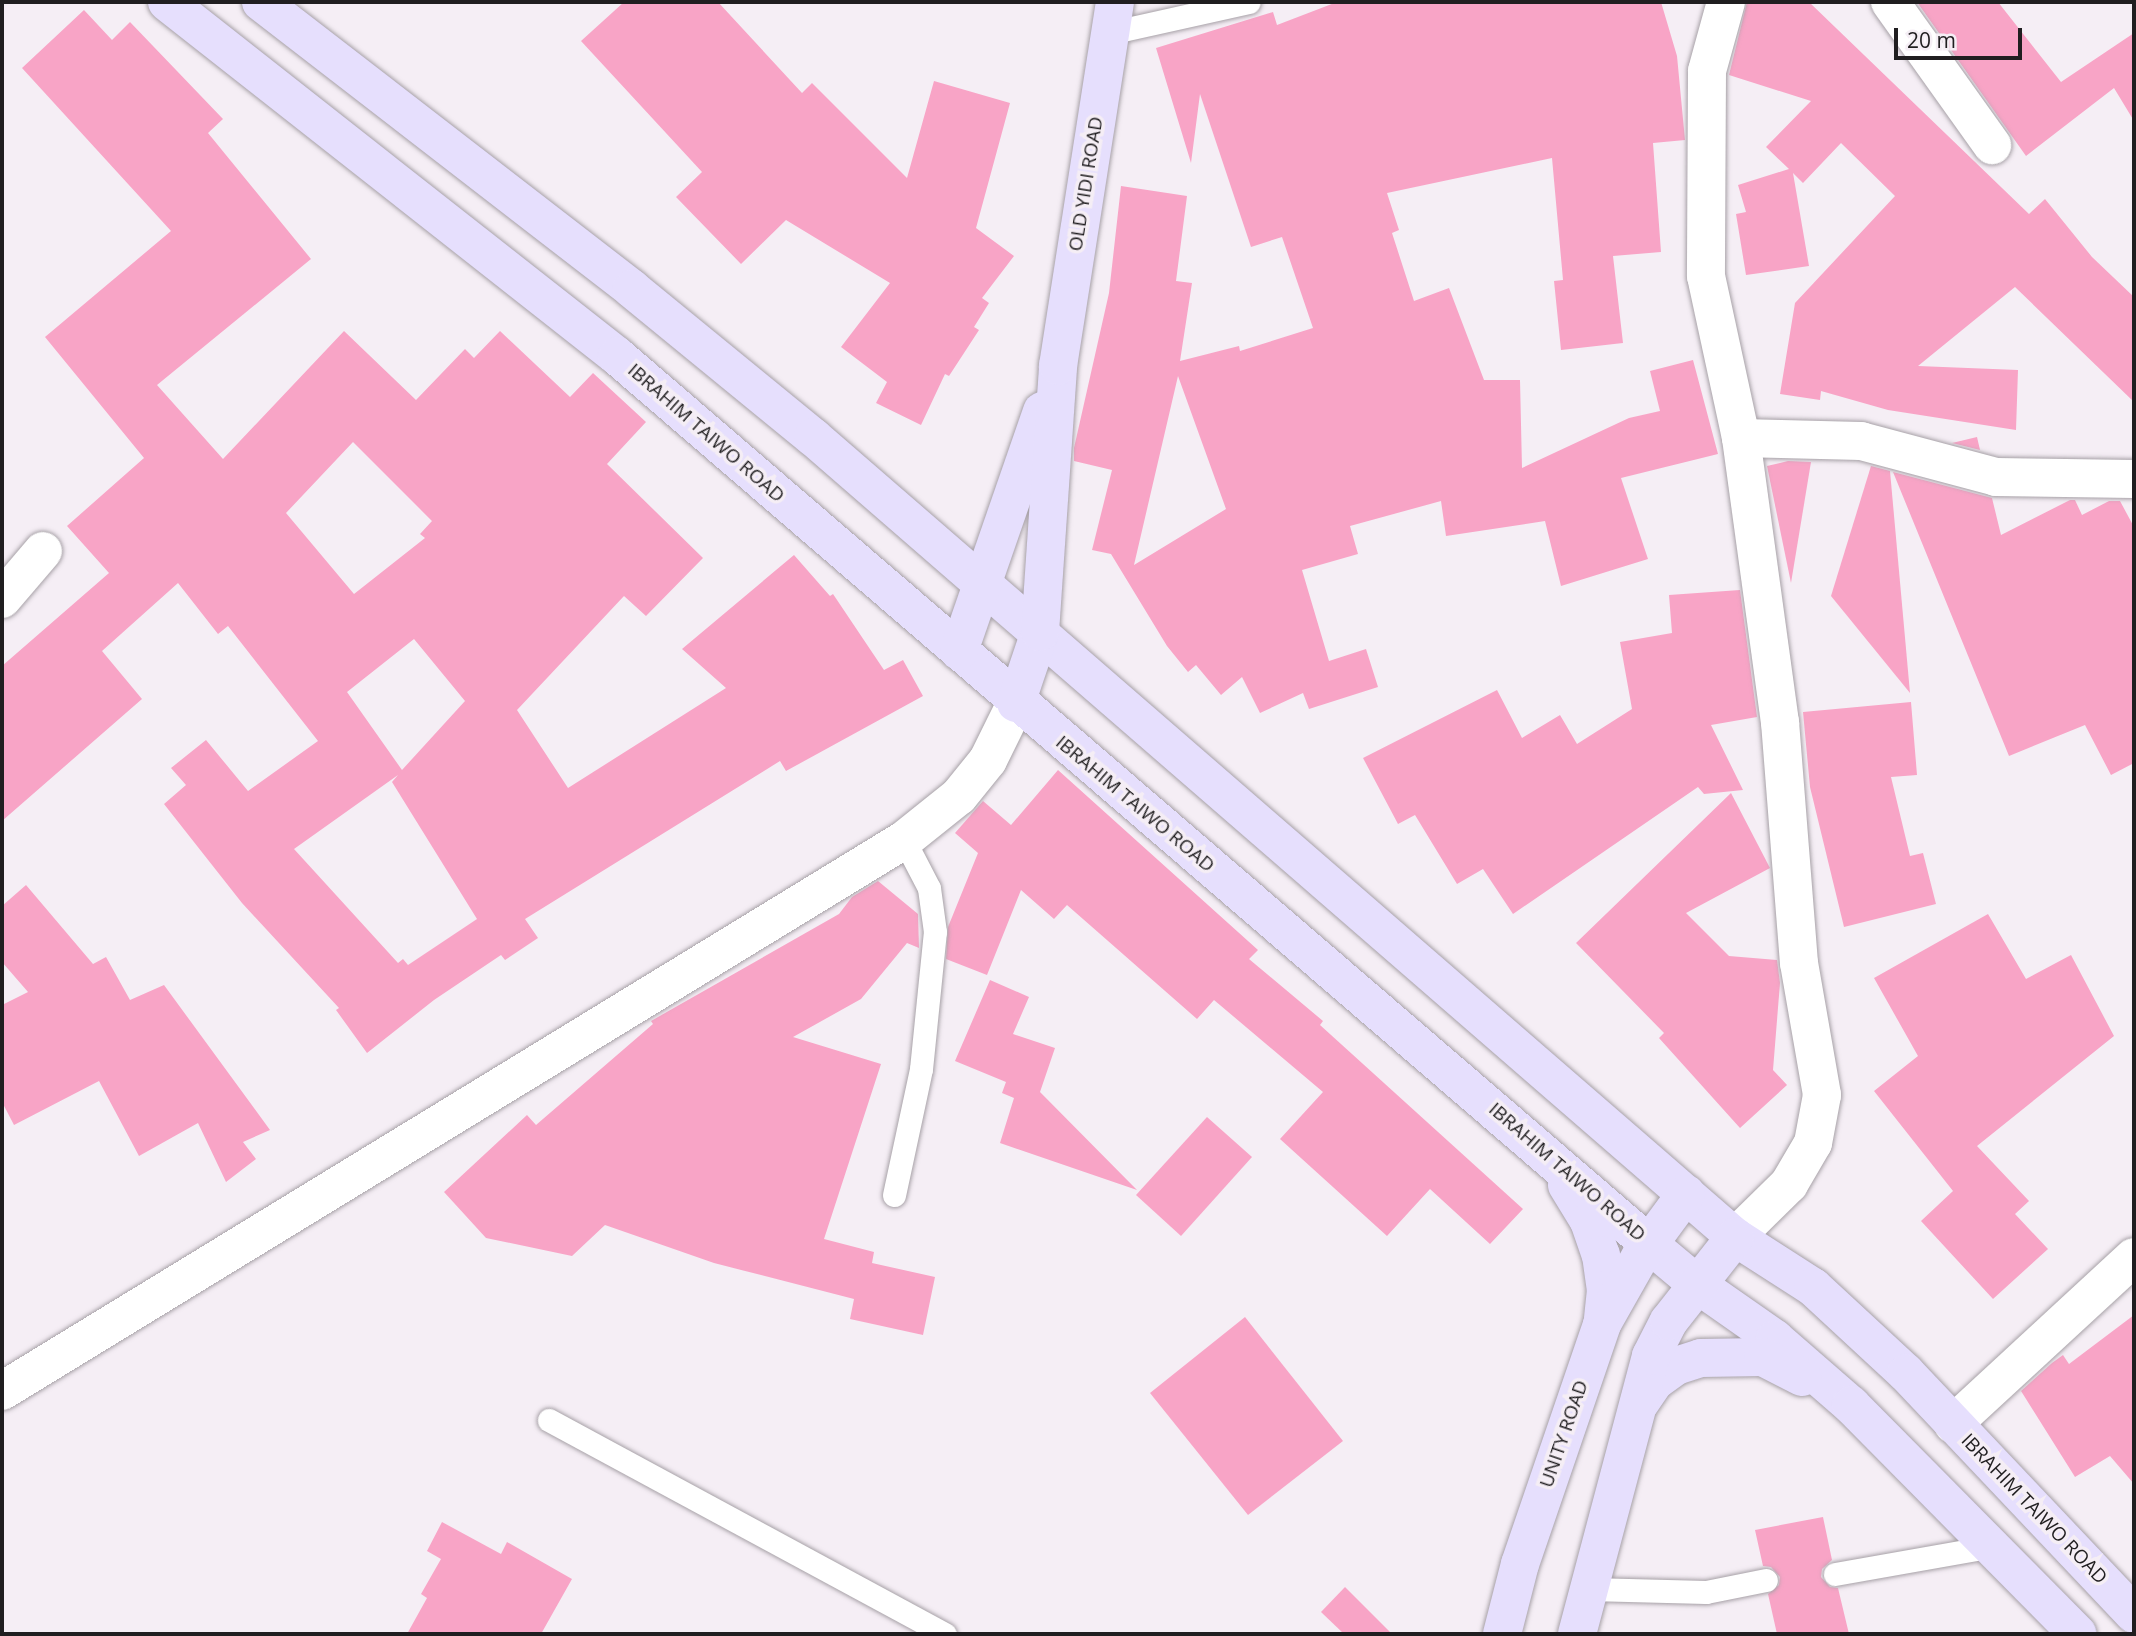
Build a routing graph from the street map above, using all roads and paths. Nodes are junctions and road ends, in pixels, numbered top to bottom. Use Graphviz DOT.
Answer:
graph roads {
  1 [pos="167,2"];
  2 [pos="261,2"];
  3 [pos="1249,2"];
  4 [pos="1726,2"];
  5 [pos="1890,2"];
  6 [pos="1112,17"];
  7 [pos="1992,145"];
  8 [pos="1058,366"];
  9 [pos="1741,438"];
  10 [pos="2134,480"];
  11 [pos="43,551"];
  12 [pos="981,580"];
  13 [pos="2,600"];
  14 [pos="1040,632"];
  15 [pos="959,651"];
  16 [pos="1016,703"];
  17 [pos="904,840"];
  18 [pos="1550,1157"];
  19 [pos="1686,1194"];
  20 [pos="894,1195"];
  21 [pos="1735,1237"];
  22 [pos="1649,1244"];
  23 [pos="2134,1257"];
  24 [pos="1698,1285"];
  25 [pos="1602,1324"];
  26 [pos="2,1391"];
  27 [pos="1851,1405"];
  28 [pos="1635,1411"];
  29 [pos="549,1420"];
  30 [pos="1953,1424"];
  31 [pos="1994,1546"];
  32 [pos="1835,1574"];
  33 [pos="1766,1580"];
  34 [pos="1589,1589"];
  35 [pos="2134,1614"];
  36 [pos="944,1634"];
  37 [pos="1502,1634"];
  38 [pos="1577,1634"];
  39 [pos="2078,1634"];
  1 -- 15 [label="main road, IBRAHIM TAIWO ROAD"];
  2 -- 12 [label="main road, IBRAHIM TAIWO ROAD"];
  3 -- 6 [label="lane"];
  4 -- 9 [label="street"];
  5 -- 7 [label="street"];
  6 -- 8 [label="main road, OLD YIDI ROAD"];
  8 -- 12 [label="main road, OLD YIDI ROAD"];
  8 -- 14 [label="main road, OLD YIDI ROAD"];
  9 -- 10 [label="street"];
  9 -- 21 [label="street"];
  11 -- 13 [label="street"];
  12 -- 14 [label="main road, IBRAHIM TAIWO ROAD"];
  12 -- 15 [label="main road, OLD YIDI ROAD"];
  14 -- 16 [label="main road, OLD YIDI ROAD"];
  14 -- 19 [label="main road, IBRAHIM TAIWO ROAD"];
  15 -- 16 [label="main road, IBRAHIM TAIWO ROAD"];
  16 -- 17 [label="street"];
  16 -- 18 [label="main road, IBRAHIM TAIWO ROAD"];
  17 -- 20 [label="lane"];
  17 -- 26 [label="street"];
  18 -- 22 [label="main road, IBRAHIM TAIWO ROAD"];
  18 -- 25 [label="main road"];
  19 -- 21 [label="main road, IBRAHIM TAIWO ROAD"];
  19 -- 22 [label="main road, UNITY ROAD"];
  21 -- 24 [label="main road"];
  21 -- 30 [label="main road, IBRAHIM TAIWO ROAD"];
  22 -- 24 [label="main road, IBRAHIM TAIWO ROAD"];
  22 -- 25 [label="main road, UNITY ROAD"];
  23 -- 30 [label="street"];
  24 -- 27 [label="main road, IBRAHIM TAIWO ROAD"];
  24 -- 28 [label="main road"];
  25 -- 37 [label="main road, UNITY ROAD"];
  27 -- 28 [label="main road"];
  27 -- 31 [label="main road, IBRAHIM TAIWO ROAD"];
  28 -- 34 [label="main road"];
  29 -- 36 [label="lane"];
  30 -- 35 [label="main road, IBRAHIM TAIWO ROAD"];
  31 -- 32 [label="lane"];
  31 -- 39 [label="main road, IBRAHIM TAIWO ROAD"];
  33 -- 34 [label="lane"];
  34 -- 38 [label="main road"];
}
